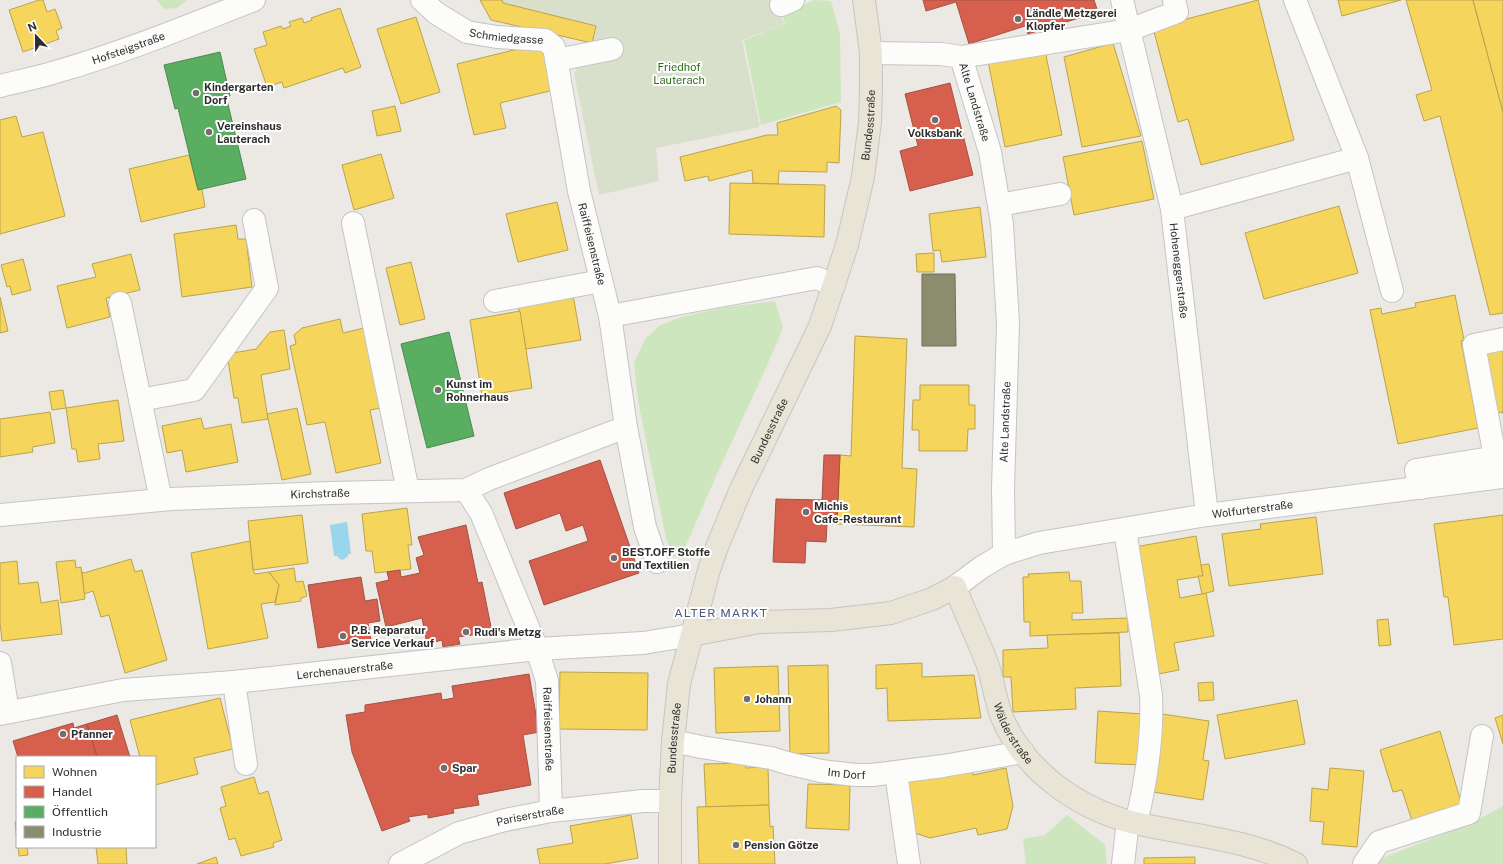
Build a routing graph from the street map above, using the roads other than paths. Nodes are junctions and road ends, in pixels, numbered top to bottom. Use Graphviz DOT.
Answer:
graph roads {
  1 [pos="254,0"];
  2 [pos="422,0"];
  3 [pos="864,0"];
  4 [pos="1122,0"];
  5 [pos="1174,0"];
  6 [pos="1295,0"];
  7 [pos="1129,30"];
  8 [pos="612,49"];
  9 [pos="871,53"];
  10 [pos="961,57"];
  11 [pos="557,60"];
  12 [pos="0,86"];
  13 [pos="1357,158"];
  14 [pos="1060,194"];
  15 [pos="999,205"];
  16 [pos="1172,209"];
  17 [pos="254,220"];
  18 [pos="353,223"];
  19 [pos="601,281"];
  20 [pos="834,285"];
  21 [pos="1392,291"];
  22 [pos="495,301"];
  23 [pos="120,303"];
  24 [pos="610,316"];
  25 [pos="1503,339"];
  26 [pos="140,400"];
  27 [pos="626,427"];
  28 [pos="1500,464"];
  29 [pos="466,490"];
  30 [pos="408,491"];
  31 [pos="161,500"];
  32 [pos="0,515"];
  33 [pos="1207,515"];
  34 [pos="1124,530"];
  35 [pos="1004,554"];
  36 [pos="657,562"];
  37 [pos="955,587"];
  38 [pos="692,635"];
  39 [pos="537,649"];
  40 [pos="0,663"];
  41 [pos="234,682"];
  42 [pos="4,713"];
  43 [pos="1482,736"];
  44 [pos="673,741"];
  45 [pos="1023,752"];
  46 [pos="246,764"];
  47 [pos="896,773"];
  48 [pos="670,801"];
  49 [pos="551,811"];
  50 [pos="1132,822"];
  51 [pos="400,864"];
  52 [pos="670,864"];
  53 [pos="909,864"];
  54 [pos="1123,864"];
  55 [pos="1296,864"];
  56 [pos="1364,864"];
  1 -- 12 [label="street, Hofsteigstraße"];
  2 -- 11 [label="street, Schmiedgasse"];
  3 -- 9 [label="main road, Bundesstraße"];
  4 -- 7 [label="street, Hoheneggerstraße"];
  5 -- 7 [label="street"];
  6 -- 13 [label="street"];
  7 -- 10 [label="street"];
  7 -- 16 [label="street, Hoheneggerstraße"];
  8 -- 11 [label="street"];
  9 -- 10 [label="street, Alte Landstraße"];
  9 -- 20 [label="main road, Bundesstraße"];
  10 -- 15 [label="street, Alte Landstraße"];
  11 -- 19 [label="street, Raiffeisenstraße"];
  13 -- 16 [label="street"];
  13 -- 21 [label="street"];
  14 -- 15 [label="street"];
  15 -- 35 [label="street, Alte Landstraße"];
  16 -- 33 [label="street, Hoheneggerstraße"];
  17 -- 26 [label="street"];
  18 -- 30 [label="street"];
  19 -- 22 [label="street"];
  19 -- 24 [label="street, Raiffeisenstraße"];
  20 -- 24 [label="street"];
  20 -- 38 [label="main road, Bundesstraße"];
  23 -- 26 [label="street"];
  24 -- 27 [label="street, Raiffeisenstraße"];
  25 -- 28 [label="street"];
  26 -- 31 [label="street"];
  27 -- 29 [label="street"];
  27 -- 36 [label="street, Raiffeisenstraße"];
  28 -- 33 [label="street, Wolfurterstraße"];
  29 -- 30 [label="street, Kirchstraße"];
  29 -- 39 [label="street"];
  30 -- 31 [label="street, Kirchstraße"];
  31 -- 32 [label="street, Kirchstraße"];
  33 -- 34 [label="street, Wolfurterstraße"];
  34 -- 35 [label="street, Wolfurterstraße"];
  34 -- 50 [label="street"];
  35 -- 37 [label="street"];
  37 -- 38 [label="main road"];
  37 -- 45 [label="main road, Wälderstraße"];
  38 -- 39 [label="street, Lerchenauerstraße"];
  38 -- 44 [label="main road, Bundesstraße"];
  39 -- 41 [label="street, Lerchenauerstraße"];
  39 -- 49 [label="street, Raiffeisenstraße"];
  40 -- 42 [label="street"];
  41 -- 42 [label="street, Lerchenauerstraße"];
  41 -- 46 [label="street"];
  43 -- 56 [label="street"];
  44 -- 47 [label="street, Im Dorf"];
  44 -- 48 [label="main road, Bundesstraße"];
  45 -- 47 [label="street, Im Dorf"];
  45 -- 50 [label="main road, Wälderstraße"];
  47 -- 53 [label="street"];
  48 -- 49 [label="street, Pariserstraße"];
  48 -- 52 [label="main road, Bundesstraße"];
  49 -- 51 [label="street, Pariserstraße"];
  50 -- 54 [label="street"];
  50 -- 55 [label="main road, Wälderstraße"];
}
